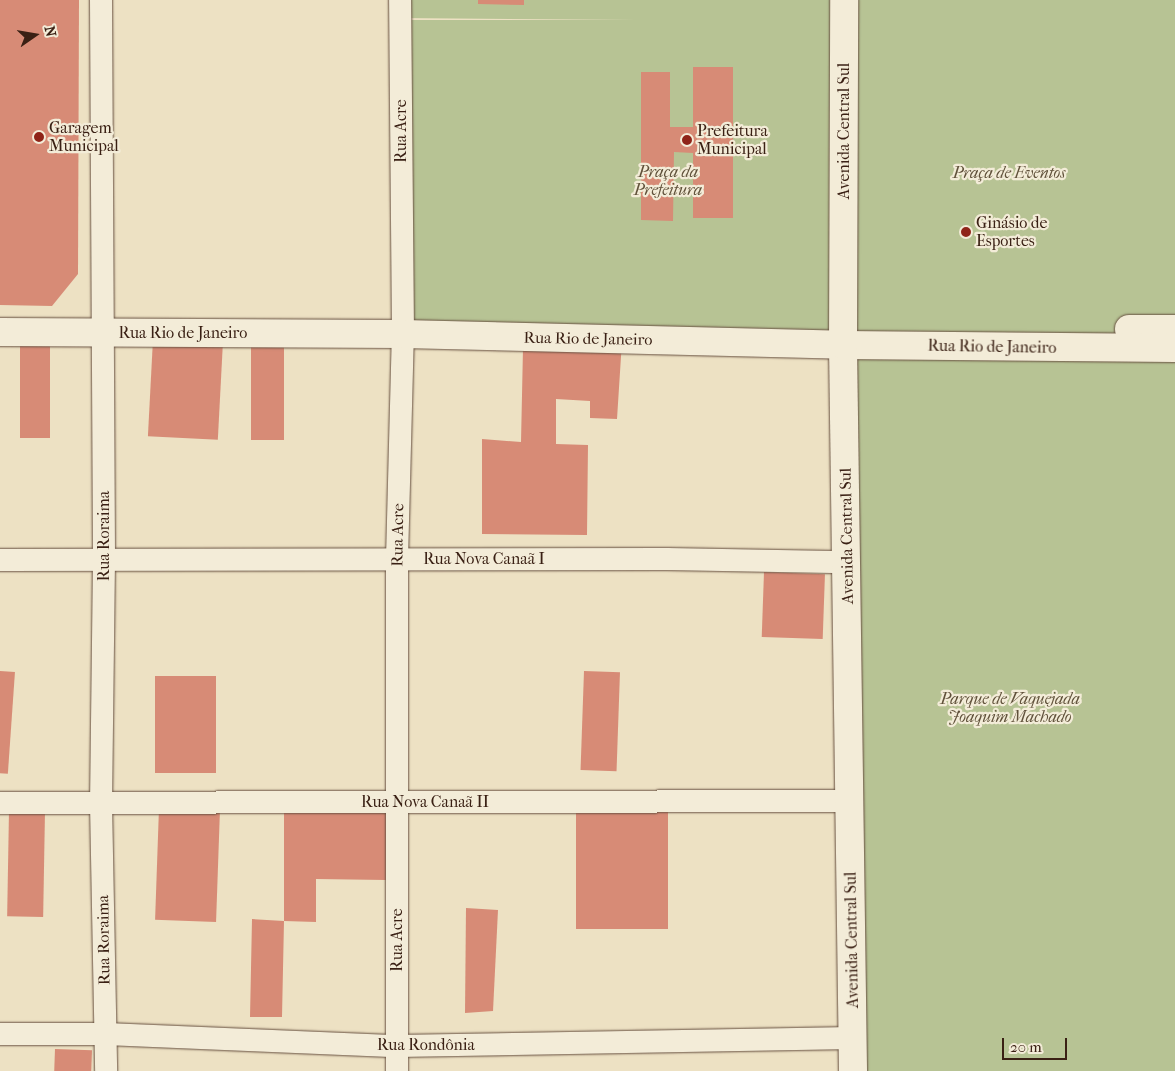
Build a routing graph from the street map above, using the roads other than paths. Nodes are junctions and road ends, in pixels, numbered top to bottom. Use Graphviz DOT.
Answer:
graph roads {
  1 [pos="101,0"];
  2 [pos="400,0"];
  3 [pos="844,0"];
  4 [pos="0,318"];
  5 [pos="104,326"];
  6 [pos="403,327"];
  7 [pos="1175,329"];
  8 [pos="0,332"];
  9 [pos="843,337"];
  10 [pos="1175,348"];
  11 [pos="397,559"];
  12 [pos="0,560"];
  13 [pos="104,560"];
  14 [pos="848,562"];
  15 [pos="851,801"];
  16 [pos="397,802"];
  17 [pos="0,803"];
  18 [pos="101,803"];
  19 [pos="0,1034"];
  20 [pos="106,1034"];
  21 [pos="853,1038"];
  22 [pos="397,1046"];
  23 [pos="106,1071"];
  24 [pos="397,1071"];
  25 [pos="853,1071"];
  1 -- 5 [label="street, Rua Roraima"];
  2 -- 6 [label="street, Rua Acre"];
  3 -- 9 [label="street, Avenida Central Sul"];
  4 -- 5 [label="street, Rua Rio de Janeiro"];
  5 -- 6 [label="street, Rua Rio de Janeiro"];
  5 -- 8 [label="street, Rua Rio de Janeiro"];
  5 -- 13 [label="street, Rua Roraima"];
  6 -- 9 [label="street, Rua Rio de Janeiro"];
  6 -- 11 [label="street, Rua Acre"];
  7 -- 9 [label="street, Rua Rio de Janeiro"];
  9 -- 10 [label="street, Rua Rio de Janeiro"];
  9 -- 14 [label="street, Avenida Central Sul"];
  11 -- 13 [label="street, Rua Nova Canaã I"];
  11 -- 14 [label="street, Rua Nova Canaã I"];
  11 -- 16 [label="street, Rua Acre"];
  12 -- 13 [label="street, Rua Nova Canaã I"];
  13 -- 18 [label="street, Rua Roraima"];
  14 -- 15 [label="street, Avenida Central Sul"];
  15 -- 16 [label="street, Rua Nova Canaã II"];
  15 -- 21 [label="street, Avenida Central Sul"];
  16 -- 18 [label="street, Rua Nova Canaã II"];
  16 -- 22 [label="street, Rua Acre"];
  17 -- 18 [label="street, Rua Nova Canaã II"];
  18 -- 20 [label="street, Rua Roraima"];
  19 -- 20 [label="street, Rua Rondônia"];
  20 -- 22 [label="street, Rua Rondônia"];
  20 -- 23 [label="street, Rua Roraima"];
  21 -- 22 [label="street, Rua Rondônia"];
  21 -- 25 [label="street, Avenida Central Sul"];
  22 -- 24 [label="street, Rua Acre"];
}
